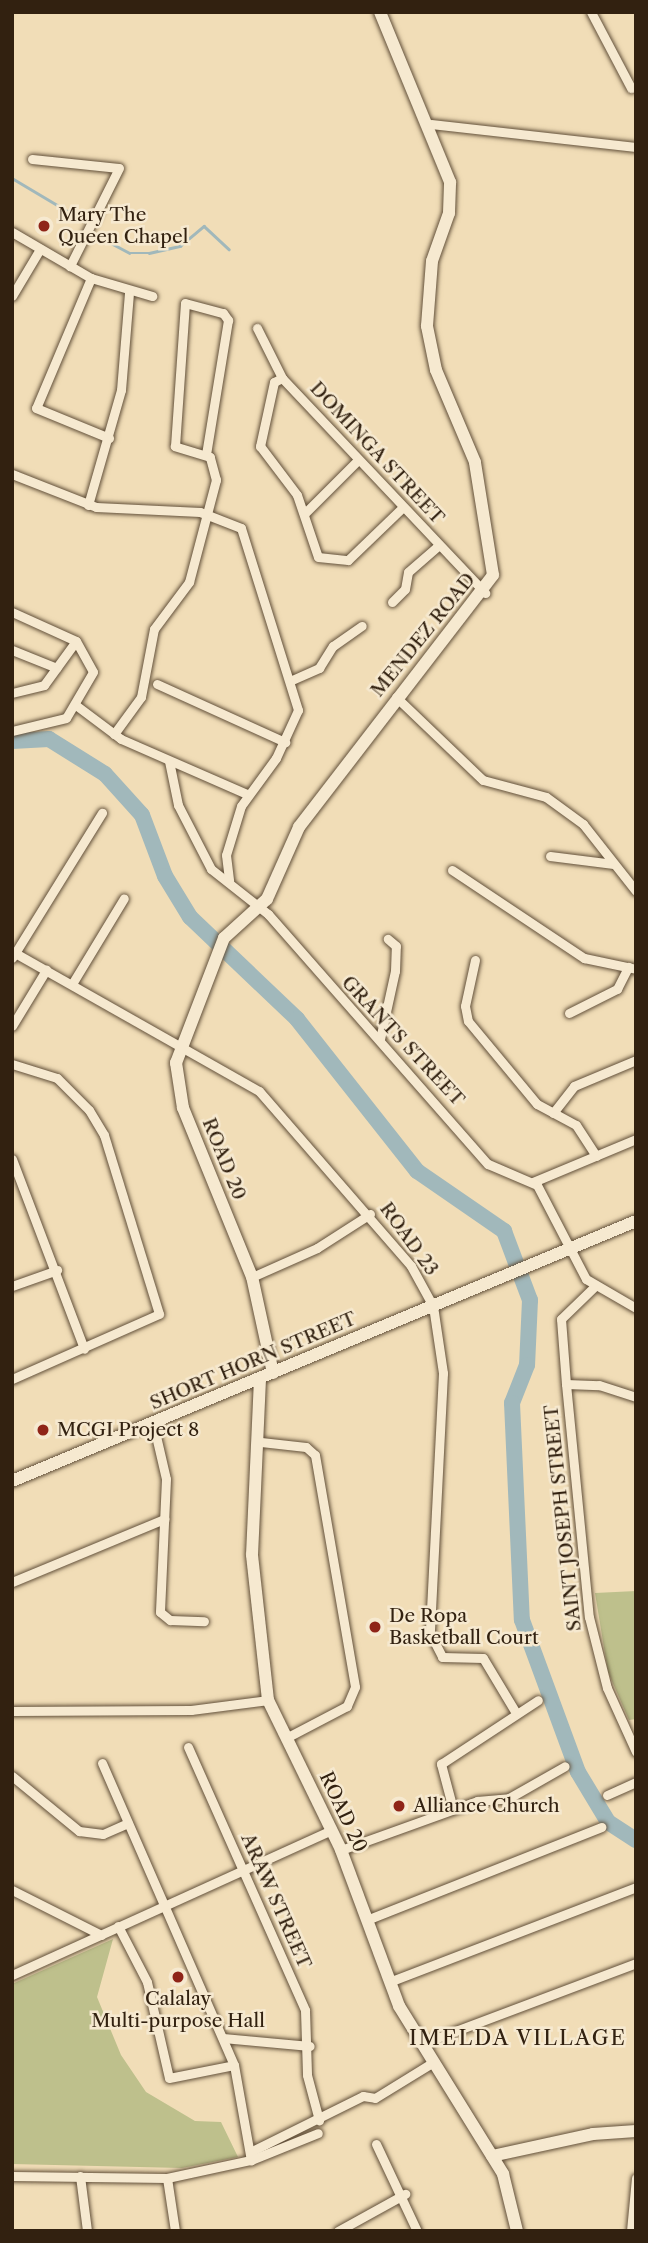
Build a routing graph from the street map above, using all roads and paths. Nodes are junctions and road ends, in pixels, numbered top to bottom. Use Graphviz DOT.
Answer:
graph roads {
  1 [pos="380,12"];
  2 [pos="591,12"];
  3 [pos="631,88"];
  4 [pos="431,124"];
  5 [pos="636,147"];
  6 [pos="32,159"];
  7 [pos="12,232"];
  8 [pos="40,249"];
  9 [pos="70,266"];
  10 [pos="91,278"];
  11 [pos="129,292"];
  12 [pos="12,296"];
  13 [pos="152,296"];
  14 [pos="257,328"];
  15 [pos="282,378"];
  16 [pos="109,438"];
  17 [pos="205,454"];
  18 [pos="358,460"];
  19 [pos="12,474"];
  20 [pos="88,505"];
  21 [pos="404,507"];
  22 [pos="207,513"];
  23 [pos="304,514"];
  24 [pos="439,545"];
  25 [pos="485,593"];
  26 [pos="392,602"];
  27 [pos="12,612"];
  28 [pos="362,626"];
  29 [pos="76,641"];
  30 [pos="12,650"];
  31 [pos="57,668"];
  32 [pos="292,680"];
  33 [pos="157,684"];
  34 [pos="12,693"];
  35 [pos="396,697"];
  36 [pos="77,706"];
  37 [pos="12,731"];
  38 [pos="114,734"];
  39 [pos="285,742"];
  40 [pos="169,761"];
  41 [pos="247,794"];
  42 [pos="102,813"];
  43 [pos="226,855"];
  44 [pos="550,856"];
  45 [pos="204,861"];
  46 [pos="613,864"];
  47 [pos="452,870"];
  48 [pos="230,882"];
  49 [pos="636,891"];
  50 [pos="124,898"];
  51 [pos="260,906"];
  52 [pos="394,943"];
  53 [pos="14,956"];
  54 [pos="475,960"];
  55 [pos="215,961"];
  56 [pos="632,968"];
  57 [pos="46,970"];
  58 [pos="72,984"];
  59 [pos="569,1013"];
  60 [pos="12,1026"];
  61 [pos="380,1039"];
  62 [pos="182,1044"];
  63 [pos="636,1060"];
  64 [pos="12,1064"];
  65 [pos="553,1113"];
  66 [pos="636,1139"];
  67 [pos="596,1156"];
  68 [pos="12,1159"];
  69 [pos="533,1182"];
  70 [pos="370,1214"];
  71 [pos="636,1221"];
  72 [pos="568,1250"];
  73 [pos="57,1269"];
  74 [pos="252,1277"];
  75 [pos="12,1286"];
  76 [pos="594,1287"];
  77 [pos="433,1306"];
  78 [pos="636,1308"];
  79 [pos="84,1349"];
  80 [pos="273,1373"];
  81 [pos="12,1379"];
  82 [pos="260,1379"];
  83 [pos="566,1384"];
  84 [pos="636,1397"];
  85 [pos="153,1423"];
  86 [pos="261,1442"];
  87 [pos="12,1481"];
  88 [pos="164,1519"];
  89 [pos="12,1582"];
  90 [pos="204,1622"];
  91 [pos="268,1700"];
  92 [pos="538,1700"];
  93 [pos="12,1711"];
  94 [pos="516,1713"];
  95 [pos="286,1738"];
  96 [pos="188,1747"];
  97 [pos="636,1752"];
  98 [pos="102,1763"];
  99 [pos="565,1766"];
  100 [pos="12,1776"];
  101 [pos="636,1783"];
  102 [pos="607,1795"];
  103 [pos="453,1809"];
  104 [pos="128,1823"];
  105 [pos="601,1827"];
  106 [pos="332,1830"];
  107 [pos="341,1850"];
  108 [pos="242,1870"];
  109 [pos="636,1887"];
  110 [pos="12,1891"];
  111 [pos="164,1905"];
  112 [pos="369,1919"];
  113 [pos="116,1927"];
  114 [pos="101,1935"];
  115 [pos="636,1963"];
  116 [pos="12,1975"];
  117 [pos="389,1982"];
  118 [pos="223,2038"];
  119 [pos="421,2044"];
  120 [pos="310,2046"];
  121 [pos="432,2063"];
  122 [pos="234,2065"];
  123 [pos="319,2120"];
  124 [pos="636,2131"];
  125 [pos="318,2133"];
  126 [pos="376,2144"];
  127 [pos="250,2156"];
  128 [pos="492,2156"];
  129 [pos="12,2176"];
  130 [pos="79,2176"];
  131 [pos="167,2178"];
  132 [pos="636,2178"];
  133 [pos="405,2194"];
  134 [pos="633,2225"];
  135 [pos="87,2231"];
  136 [pos="175,2231"];
  137 [pos="338,2231"];
  138 [pos="417,2231"];
  139 [pos="517,2231"];
  1 -- 4 [label="street, MENDEZ ROAD"];
  2 -- 3 [label="street"];
  4 -- 5 [label="street"];
  4 -- 25 [label="street, MENDEZ ROAD"];
  6 -- 9 [label="street"];
  7 -- 8 [label="street"];
  8 -- 9 [label="street"];
  8 -- 12 [label="street"];
  9 -- 10 [label="street"];
  10 -- 11 [label="street"];
  10 -- 16 [label="street"];
  11 -- 13 [label="street"];
  11 -- 16 [label="street"];
  14 -- 15 [label="street, DOMINGA STREET"];
  15 -- 18 [label="street, DOMINGA STREET"];
  15 -- 23 [label="street"];
  16 -- 20 [label="street"];
  17 -- 17 [label="street"];
  17 -- 22 [label="street"];
  18 -- 21 [label="street, DOMINGA STREET"];
  18 -- 23 [label="street"];
  19 -- 20 [label="street"];
  20 -- 22 [label="street"];
  21 -- 23 [label="street"];
  21 -- 24 [label="street, DOMINGA STREET"];
  22 -- 32 [label="street"];
  22 -- 38 [label="street"];
  24 -- 25 [label="street, DOMINGA STREET"];
  24 -- 26 [label="street"];
  25 -- 35 [label="street, MENDEZ ROAD"];
  27 -- 29 [label="street"];
  28 -- 32 [label="street"];
  29 -- 31 [label="street"];
  29 -- 36 [label="street"];
  30 -- 31 [label="street"];
  31 -- 34 [label="street"];
  32 -- 39 [label="street"];
  33 -- 39 [label="street"];
  35 -- 46 [label="street"];
  35 -- 51 [label="street, MENDEZ ROAD"];
  36 -- 37 [label="street"];
  36 -- 38 [label="street"];
  38 -- 40 [label="street"];
  39 -- 41 [label="street"];
  40 -- 41 [label="street"];
  40 -- 45 [label="street"];
  41 -- 43 [label="street"];
  42 -- 53 [label="street"];
  43 -- 45 [label="street"];
  43 -- 48 [label="street"];
  44 -- 46 [label="street"];
  45 -- 48 [label="street, GRANTS STREET"];
  46 -- 49 [label="street"];
  47 -- 56 [label="street"];
  48 -- 51 [label="street, GRANTS STREET"];
  50 -- 58 [label="street"];
  51 -- 55 [label="street, MENDEZ ROAD"];
  51 -- 61 [label="street, GRANTS STREET"];
  52 -- 61 [label="street"];
  53 -- 57 [label="street, ROAD 23"];
  54 -- 65 [label="street"];
  55 -- 62 [label="street, ROAD 20"];
  56 -- 59 [label="street"];
  57 -- 58 [label="street, ROAD 23"];
  57 -- 60 [label="street"];
  58 -- 62 [label="street, ROAD 23"];
  61 -- 69 [label="street, GRANTS STREET"];
  62 -- 70 [label="street, ROAD 23"];
  62 -- 74 [label="street, ROAD 20"];
  63 -- 65 [label="street"];
  64 -- 79 [label="street"];
  65 -- 67 [label="street"];
  66 -- 67 [label="street"];
  67 -- 69 [label="street"];
  68 -- 73 [label="street"];
  69 -- 72 [label="street"];
  70 -- 74 [label="street"];
  70 -- 77 [label="street, ROAD 23"];
  71 -- 72 [label="street, SHORT HORN STREET"];
  72 -- 76 [label="street"];
  72 -- 77 [label="street, SHORT HORN STREET"];
  73 -- 75 [label="street"];
  73 -- 79 [label="street"];
  74 -- 80 [label="street, ROAD 20"];
  76 -- 78 [label="street"];
  76 -- 83 [label="street, SAINT JOSEPH STREET"];
  77 -- 80 [label="street, SHORT HORN STREET"];
  77 -- 94 [label="street, ROAD 23"];
  79 -- 81 [label="street"];
  80 -- 82 [label="street, SHORT HORN STREET"];
  82 -- 85 [label="street, SHORT HORN STREET"];
  82 -- 86 [label="street, ROAD 20"];
  83 -- 84 [label="street"];
  83 -- 97 [label="street, SAINT JOSEPH STREET"];
  85 -- 87 [label="street, SHORT HORN STREET"];
  85 -- 88 [label="street"];
  86 -- 91 [label="street, ROAD 20"];
  86 -- 95 [label="street"];
  88 -- 89 [label="street"];
  88 -- 90 [label="street"];
  91 -- 93 [label="street"];
  91 -- 95 [label="street, ROAD 20"];
  92 -- 94 [label="street"];
  94 -- 103 [label="street"];
  95 -- 106 [label="street, ROAD 20"];
  96 -- 108 [label="street, ARAW STREET"];
  98 -- 104 [label="street"];
  99 -- 103 [label="street"];
  100 -- 104 [label="street"];
  101 -- 102 [label="street"];
  103 -- 107 [label="street"];
  104 -- 111 [label="street"];
  105 -- 112 [label="street"];
  106 -- 107 [label="street, ROAD 20"];
  106 -- 108 [label="street"];
  107 -- 112 [label="street, ROAD 20"];
  108 -- 111 [label="street"];
  108 -- 120 [label="street, ARAW STREET"];
  109 -- 117 [label="street"];
  110 -- 114 [label="street"];
  111 -- 113 [label="street"];
  111 -- 118 [label="street"];
  112 -- 117 [label="street, ROAD 20"];
  113 -- 114 [label="street"];
  113 -- 122 [label="street"];
  114 -- 116 [label="street"];
  115 -- 119 [label="street"];
  117 -- 119 [label="street, ROAD 20"];
  118 -- 120 [label="street"];
  118 -- 122 [label="street"];
  119 -- 121 [label="street, ROAD 20"];
  120 -- 123 [label="street, ARAW STREET"];
  121 -- 123 [label="street"];
  121 -- 128 [label="street, ROAD 20"];
  122 -- 127 [label="street"];
  123 -- 127 [label="street"];
  124 -- 128 [label="street"];
  125 -- 127 [label="street"];
  126 -- 133 [label="street"];
  127 -- 131 [label="street"];
  128 -- 139 [label="street, ROAD 20"];
  129 -- 130 [label="street"];
  130 -- 131 [label="street"];
  130 -- 135 [label="street"];
  131 -- 136 [label="street"];
  132 -- 134 [label="street"];
  133 -- 137 [label="street"];
  133 -- 138 [label="street"];
}
